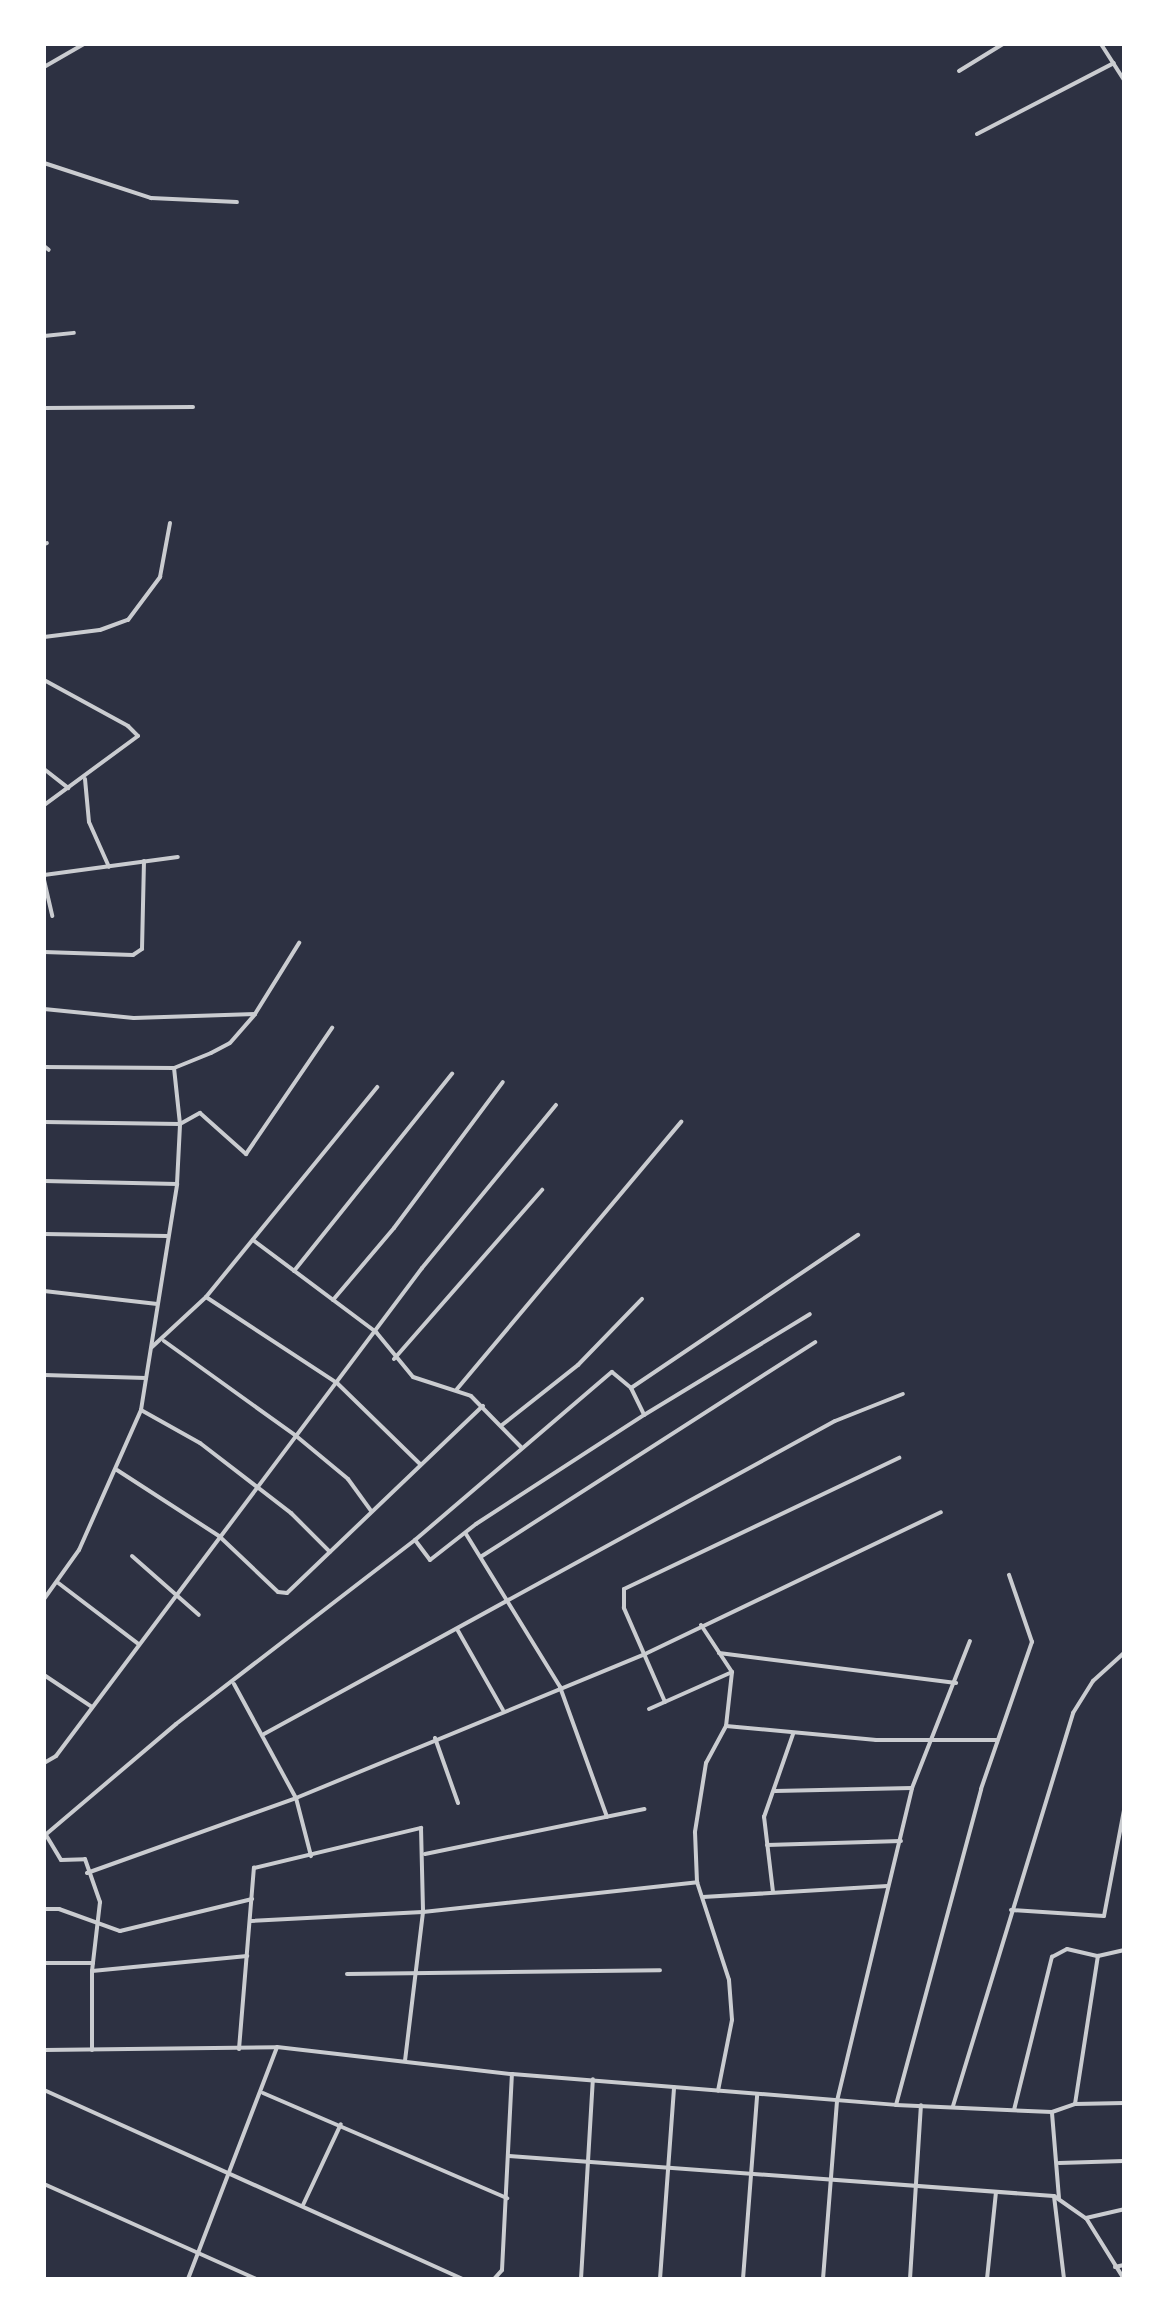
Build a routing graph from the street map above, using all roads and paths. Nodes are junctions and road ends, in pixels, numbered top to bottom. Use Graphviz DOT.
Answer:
graph roads {
  1 [pos="84,44"];
  2 [pos="1003,44"];
  3 [pos="1101,44"];
  4 [pos="1114,63"];
  5 [pos="44,67"];
  6 [pos="1122,70"];
  7 [pos="959,71"];
  8 [pos="1124,80"];
  9 [pos="977,134"];
  10 [pos="44,163"];
  11 [pos="237,202"];
  12 [pos="74,333"];
  13 [pos="44,336"];
  14 [pos="193,407"];
  15 [pos="44,408"];
  16 [pos="170,523"];
  17 [pos="44,637"];
  18 [pos="44,680"];
  19 [pos="44,769"];
  20 [pos="85,779"];
  21 [pos="68,788"];
  22 [pos="44,805"];
  23 [pos="178,857"];
  24 [pos="144,861"];
  25 [pos="110,868"];
  26 [pos="44,877"];
  27 [pos="47,905"];
  28 [pos="52,916"];
  29 [pos="299,943"];
  30 [pos="44,952"];
  31 [pos="44,1009"];
  32 [pos="255,1014"];
  33 [pos="332,1028"];
  34 [pos="44,1067"];
  35 [pos="174,1068"];
  36 [pos="452,1074"];
  37 [pos="503,1082"];
  38 [pos="377,1087"];
  39 [pos="556,1105"];
  40 [pos="44,1122"];
  41 [pos="681,1122"];
  42 [pos="180,1124"];
  43 [pos="44,1181"];
  44 [pos="177,1184"];
  45 [pos="542,1190"];
  46 [pos="44,1234"];
  47 [pos="858,1235"];
  48 [pos="167,1236"];
  49 [pos="253,1240"];
  50 [pos="294,1271"];
  51 [pos="44,1291"];
  52 [pos="206,1297"];
  53 [pos="642,1299"];
  54 [pos="333,1300"];
  55 [pos="157,1304"];
  56 [pos="810,1314"];
  57 [pos="376,1332"];
  58 [pos="44,1334"];
  59 [pos="164,1341"];
  60 [pos="815,1342"];
  61 [pos="152,1347"];
  62 [pos="394,1359"];
  63 [pos="44,1372"];
  64 [pos="146,1378"];
  65 [pos="337,1383"];
  66 [pos="631,1388"];
  67 [pos="457,1389"];
  68 [pos="903,1394"];
  69 [pos="483,1406"];
  70 [pos="141,1410"];
  71 [pos="644,1415"];
  72 [pos="502,1425"];
  73 [pos="295,1435"];
  74 [pos="521,1447"];
  75 [pos="899,1458"];
  76 [pos="420,1464"];
  77 [pos="117,1470"];
  78 [pos="259,1488"];
  79 [pos="371,1511"];
  80 [pos="941,1512"];
  81 [pos="466,1534"];
  82 [pos="219,1536"];
  83 [pos="415,1540"];
  84 [pos="330,1552"];
  85 [pos="132,1556"];
  86 [pos="482,1556"];
  87 [pos="1009,1575"];
  88 [pos="57,1582"];
  89 [pos="176,1594"];
  90 [pos="44,1599"];
  91 [pos="507,1600"];
  92 [pos="199,1615"];
  93 [pos="700,1624"];
  94 [pos="457,1629"];
  95 [pos="970,1641"];
  96 [pos="137,1643"];
  97 [pos="716,1653"];
  98 [pos="1124,1653"];
  99 [pos="645,1654"];
  100 [pos="732,1672"];
  101 [pos="44,1675"];
  102 [pos="957,1683"];
  103 [pos="234,1684"];
  104 [pos="560,1687"];
  105 [pos="665,1702"];
  106 [pos="92,1707"];
  107 [pos="649,1709"];
  108 [pos="503,1710"];
  109 [pos="726,1726"];
  110 [pos="264,1734"];
  111 [pos="793,1734"];
  112 [pos="934,1737"];
  113 [pos="435,1738"];
  114 [pos="997,1740"];
  115 [pos="44,1763"];
  116 [pos="912,1788"];
  117 [pos="775,1791"];
  118 [pos="296,1798"];
  119 [pos="458,1803"];
  120 [pos="644,1809"];
  121 [pos="1124,1810"];
  122 [pos="607,1817"];
  123 [pos="45,1836"];
  124 [pos="901,1841"];
  125 [pos="767,1845"];
  126 [pos="425,1854"];
  127 [pos="311,1856"];
  128 [pos="87,1873"];
  129 [pos="697,1882"];
  130 [pos="888,1886"];
  131 [pos="773,1892"];
  132 [pos="702,1897"];
  133 [pos="252,1899"];
  134 [pos="44,1909"];
  135 [pos="1011,1910"];
  136 [pos="423,1912"];
  137 [pos="251,1921"];
  138 [pos="99,1924"];
  139 [pos="1124,1950"];
  140 [pos="247,1956"];
  141 [pos="1098,1956"];
  142 [pos="44,1963"];
  143 [pos="93,1963"];
  144 [pos="660,1970"];
  145 [pos="92,1971"];
  146 [pos="417,1972"];
  147 [pos="347,1974"];
  148 [pos="277,2047"];
  149 [pos="239,2049"];
  150 [pos="44,2050"];
  151 [pos="92,2050"];
  152 [pos="405,2060"];
  153 [pos="512,2074"];
  154 [pos="593,2079"];
  155 [pos="674,2088"];
  156 [pos="44,2090"];
  157 [pos="718,2091"];
  158 [pos="263,2093"];
  159 [pos="757,2095"];
  160 [pos="837,2101"];
  161 [pos="1124,2103"];
  162 [pos="1075,2104"];
  163 [pos="896,2105"];
  164 [pos="921,2105"];
  165 [pos="953,2106"];
  166 [pos="1014,2110"];
  167 [pos="1052,2112"];
  168 [pos="341,2124"];
  169 [pos="509,2156"];
  170 [pos="588,2161"];
  171 [pos="1124,2161"];
  172 [pos="1059,2163"];
  173 [pos="668,2167"];
  174 [pos="230,2173"];
  175 [pos="751,2174"];
  176 [pos="830,2180"];
  177 [pos="44,2184"];
  178 [pos="915,2187"];
  179 [pos="996,2192"];
  180 [pos="1057,2197"];
  181 [pos="507,2198"];
  182 [pos="303,2205"];
  183 [pos="1124,2209"];
  184 [pos="1086,2218"];
  185 [pos="199,2254"];
  186 [pos="1124,2265"];
  187 [pos="1115,2267"];
  188 [pos="188,2279"];
  189 [pos="256,2279"];
  190 [pos="463,2279"];
  191 [pos="494,2279"];
  192 [pos="581,2279"];
  193 [pos="660,2279"];
  194 [pos="743,2279"];
  195 [pos="823,2279"];
  196 [pos="910,2279"];
  197 [pos="987,2279"];
  198 [pos="1064,2279"];
  199 [pos="1124,2279"];
  1 -- 5 [label="street"];
  2 -- 7 [label="street"];
  3 -- 4 [label="street"];
  4 -- 6 [label="street"];
  4 -- 9 [label="street"];
  6 -- 8 [label="street"];
  10 -- 11 [label="street"];
  12 -- 13 [label="street"];
  14 -- 15 [label="street"];
  16 -- 17 [label="street"];
  18 -- 20 [label="street"];
  19 -- 21 [label="street"];
  20 -- 21 [label="street"];
  20 -- 25 [label="street"];
  21 -- 22 [label="street"];
  23 -- 24 [label="street"];
  24 -- 25 [label="street"];
  24 -- 30 [label="street"];
  25 -- 26 [label="street"];
  26 -- 27 [label="street"];
  27 -- 28 [label="street"];
  29 -- 32 [label="street"];
  31 -- 32 [label="street"];
  32 -- 35 [label="street"];
  33 -- 42 [label="street"];
  34 -- 35 [label="street"];
  35 -- 42 [label="street"];
  36 -- 50 [label="street"];
  37 -- 54 [label="street"];
  38 -- 49 [label="street"];
  39 -- 57 [label="street"];
  40 -- 42 [label="street"];
  41 -- 67 [label="street"];
  42 -- 44 [label="street"];
  43 -- 44 [label="street"];
  44 -- 48 [label="street"];
  45 -- 62 [label="street"];
  46 -- 48 [label="street"];
  47 -- 66 [label="street"];
  48 -- 55 [label="street"];
  49 -- 50 [label="street"];
  49 -- 52 [label="street"];
  50 -- 54 [label="street"];
  51 -- 55 [label="street"];
  52 -- 59 [label="street"];
  52 -- 65 [label="street"];
  53 -- 72 [label="street"];
  54 -- 57 [label="street"];
  55 -- 61 [label="street"];
  56 -- 71 [label="street"];
  57 -- 62 [label="street"];
  57 -- 65 [label="street"];
  58 -- 63 [label="street"];
  59 -- 61 [label="street"];
  59 -- 73 [label="street"];
  60 -- 86 [label="street"];
  61 -- 64 [label="street"];
  62 -- 67 [label="street"];
  63 -- 64 [label="street"];
  64 -- 70 [label="street"];
  65 -- 73 [label="street"];
  65 -- 76 [label="street"];
  66 -- 71 [label="street"];
  66 -- 74 [label="street"];
  67 -- 69 [label="street"];
  68 -- 91 [label="street"];
  69 -- 72 [label="street"];
  69 -- 76 [label="street"];
  70 -- 77 [label="street"];
  70 -- 78 [label="street"];
  71 -- 81 [label="street"];
  72 -- 74 [label="street"];
  73 -- 78 [label="street"];
  73 -- 79 [label="street"];
  74 -- 83 [label="street"];
  75 -- 99 [label="street"];
  76 -- 79 [label="street"];
  77 -- 82 [label="street"];
  77 -- 88 [label="street"];
  78 -- 82 [label="street"];
  78 -- 84 [label="street"];
  79 -- 84 [label="street"];
  80 -- 93 [label="street"];
  81 -- 83 [label="street"];
  81 -- 86 [label="street"];
  82 -- 84 [label="street"];
  82 -- 89 [label="street"];
  83 -- 103 [label="street"];
  85 -- 89 [label="street"];
  86 -- 91 [label="street"];
  87 -- 114 [label="street"];
  88 -- 90 [label="street"];
  88 -- 96 [label="street"];
  89 -- 92 [label="street"];
  89 -- 96 [label="street"];
  91 -- 94 [label="street"];
  91 -- 104 [label="street"];
  93 -- 97 [label="street"];
  93 -- 99 [label="street"];
  94 -- 108 [label="street"];
  94 -- 110 [label="street"];
  95 -- 102 [label="street"];
  96 -- 106 [label="street"];
  97 -- 100 [label="street"];
  97 -- 102 [label="street"];
  98 -- 135 [label="street"];
  99 -- 104 [label="street"];
  99 -- 105 [label="street"];
  100 -- 105 [label="street"];
  100 -- 109 [label="street"];
  101 -- 106 [label="street"];
  102 -- 112 [label="street"];
  103 -- 110 [label="street"];
  103 -- 123 [label="street"];
  104 -- 108 [label="street"];
  104 -- 122 [label="street"];
  105 -- 107 [label="street"];
  106 -- 115 [label="street"];
  108 -- 113 [label="street"];
  109 -- 111 [label="street"];
  109 -- 129 [label="street"];
  110 -- 118 [label="street"];
  111 -- 112 [label="street"];
  111 -- 117 [label="street"];
  112 -- 114 [label="street"];
  112 -- 116 [label="street"];
  113 -- 118 [label="street"];
  113 -- 119 [label="street"];
  114 -- 163 [label="street"];
  116 -- 117 [label="street"];
  116 -- 124 [label="street"];
  117 -- 125 [label="street"];
  118 -- 127 [label="street"];
  118 -- 128 [label="street"];
  120 -- 122 [label="street"];
  121 -- 135 [label="street"];
  122 -- 126 [label="street"];
  123 -- 128 [label="street"];
  124 -- 125 [label="street"];
  124 -- 130 [label="street"];
  125 -- 131 [label="street"];
  126 -- 127 [label="street"];
  126 -- 136 [label="street"];
  127 -- 133 [label="street"];
  128 -- 138 [label="street"];
  129 -- 132 [label="street"];
  129 -- 136 [label="street"];
  130 -- 131 [label="street"];
  130 -- 160 [label="street"];
  131 -- 132 [label="street"];
  132 -- 157 [label="street"];
  133 -- 137 [label="street"];
  133 -- 138 [label="street"];
  134 -- 138 [label="street"];
  135 -- 165 [label="street"];
  136 -- 137 [label="street"];
  136 -- 146 [label="street"];
  137 -- 140 [label="street"];
  138 -- 143 [label="street"];
  139 -- 141 [label="street"];
  140 -- 145 [label="street"];
  140 -- 149 [label="street"];
  141 -- 162 [label="street"];
  141 -- 166 [label="street"];
  142 -- 143 [label="street"];
  143 -- 145 [label="street"];
  144 -- 146 [label="street"];
  145 -- 151 [label="street"];
  146 -- 147 [label="street"];
  146 -- 152 [label="street"];
  148 -- 149 [label="street"];
  148 -- 152 [label="street"];
  148 -- 158 [label="street"];
  149 -- 151 [label="street"];
  150 -- 151 [label="street"];
  152 -- 153 [label="street"];
  153 -- 154 [label="street"];
  153 -- 169 [label="street"];
  154 -- 155 [label="street"];
  154 -- 170 [label="street"];
  155 -- 157 [label="street"];
  155 -- 173 [label="street"];
  156 -- 174 [label="street"];
  157 -- 159 [label="street"];
  158 -- 168 [label="street"];
  158 -- 174 [label="street"];
  159 -- 160 [label="street"];
  159 -- 175 [label="street"];
  160 -- 163 [label="street"];
  160 -- 176 [label="street"];
  161 -- 162 [label="street"];
  162 -- 167 [label="street"];
  163 -- 164 [label="street"];
  164 -- 165 [label="street"];
  164 -- 178 [label="street"];
  165 -- 166 [label="street"];
  166 -- 167 [label="street"];
  167 -- 172 [label="street"];
  168 -- 181 [label="street"];
  168 -- 182 [label="street"];
  169 -- 170 [label="street"];
  169 -- 181 [label="street"];
  170 -- 173 [label="street"];
  170 -- 192 [label="street"];
  171 -- 172 [label="street"];
  172 -- 180 [label="street"];
  173 -- 175 [label="street"];
  173 -- 193 [label="street"];
  174 -- 182 [label="street"];
  174 -- 185 [label="street"];
  175 -- 176 [label="street"];
  175 -- 194 [label="street"];
  176 -- 178 [label="street"];
  176 -- 195 [label="street"];
  177 -- 185 [label="street"];
  178 -- 179 [label="street"];
  178 -- 196 [label="street"];
  179 -- 180 [label="street"];
  179 -- 197 [label="street"];
  180 -- 184 [label="street"];
  180 -- 198 [label="street"];
  181 -- 191 [label="street"];
  182 -- 190 [label="street"];
  183 -- 184 [label="street"];
  184 -- 187 [label="street"];
  185 -- 188 [label="street"];
  185 -- 189 [label="street"];
  186 -- 187 [label="street"];
  187 -- 199 [label="street"];
}
